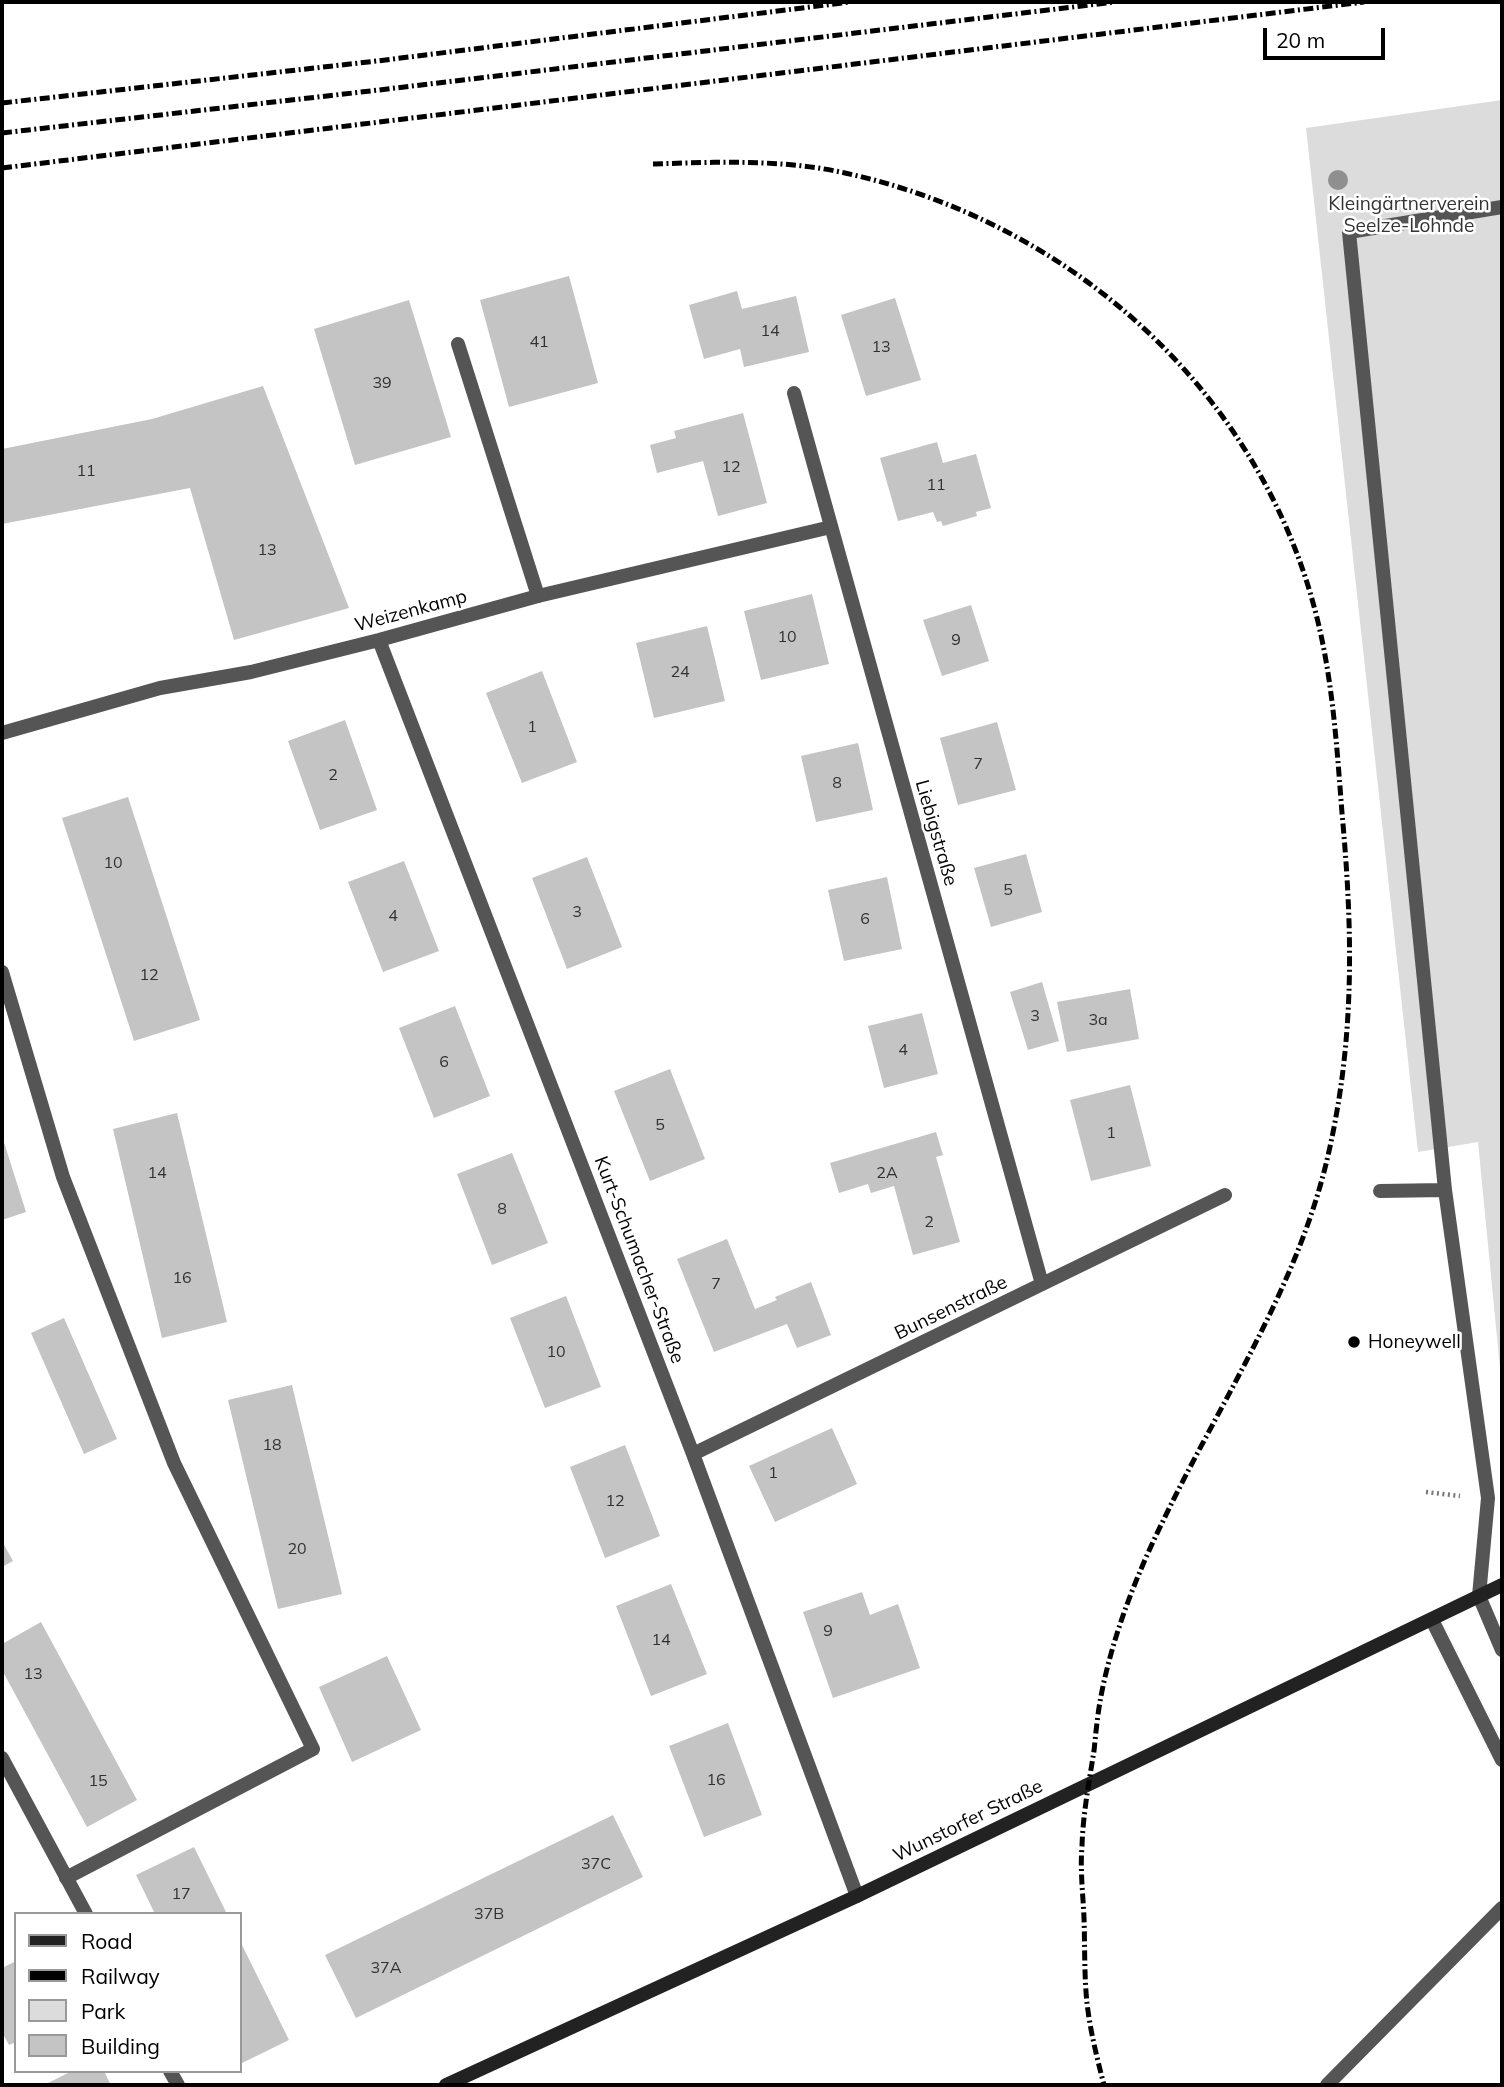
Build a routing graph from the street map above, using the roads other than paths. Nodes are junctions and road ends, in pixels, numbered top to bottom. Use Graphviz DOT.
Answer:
graph roads {
  1 [pos="1502,207"];
  2 [pos="458,344"];
  3 [pos="793,393"];
  4 [pos="831,527"];
  5 [pos="538,596"];
  6 [pos="379,640"];
  7 [pos="2,733"];
  8 [pos="2,972"];
  9 [pos="1444,1190"];
  10 [pos="1380,1191"];
  11 [pos="1224,1195"];
  12 [pos="1042,1284"];
  13 [pos="693,1454"];
  14 [pos="1502,1585"];
  15 [pos="1479,1596"];
  16 [pos="1432,1620"];
  17 [pos="1502,1650"];
  18 [pos="2,1758"];
  19 [pos="1502,1760"];
  20 [pos="66,1878"];
  21 [pos="857,1896"];
  22 [pos="1502,1908"];
  23 [pos="85,1912"];
  24 [pos="446,2085"];
  25 [pos="1327,2085"];
  1 -- 9 [label="street"];
  2 -- 5 [label="street"];
  3 -- 4 [label="street, Liebigstraße"];
  4 -- 5 [label="street, Weizenkamp"];
  4 -- 12 [label="street, Liebigstraße"];
  5 -- 6 [label="street, Weizenkamp"];
  6 -- 7 [label="street, Weizenkamp"];
  6 -- 13 [label="street, Kurt-Schumacher-Straße"];
  8 -- 20 [label="street"];
  9 -- 10 [label="street"];
  9 -- 15 [label="street"];
  11 -- 12 [label="street, Bunsenstraße"];
  12 -- 13 [label="street, Bunsenstraße"];
  13 -- 21 [label="street, Kurt-Schumacher-Straße"];
  14 -- 15 [label="street, Wunstorfer Straße"];
  15 -- 16 [label="street, Wunstorfer Straße"];
  15 -- 17 [label="street"];
  16 -- 19 [label="street"];
  16 -- 21 [label="street, Wunstorfer Straße"];
  18 -- 20 [label="street"];
  20 -- 23 [label="street"];
  21 -- 24 [label="street, Wunstorfer Straße"];
  22 -- 25 [label="street"];
}
